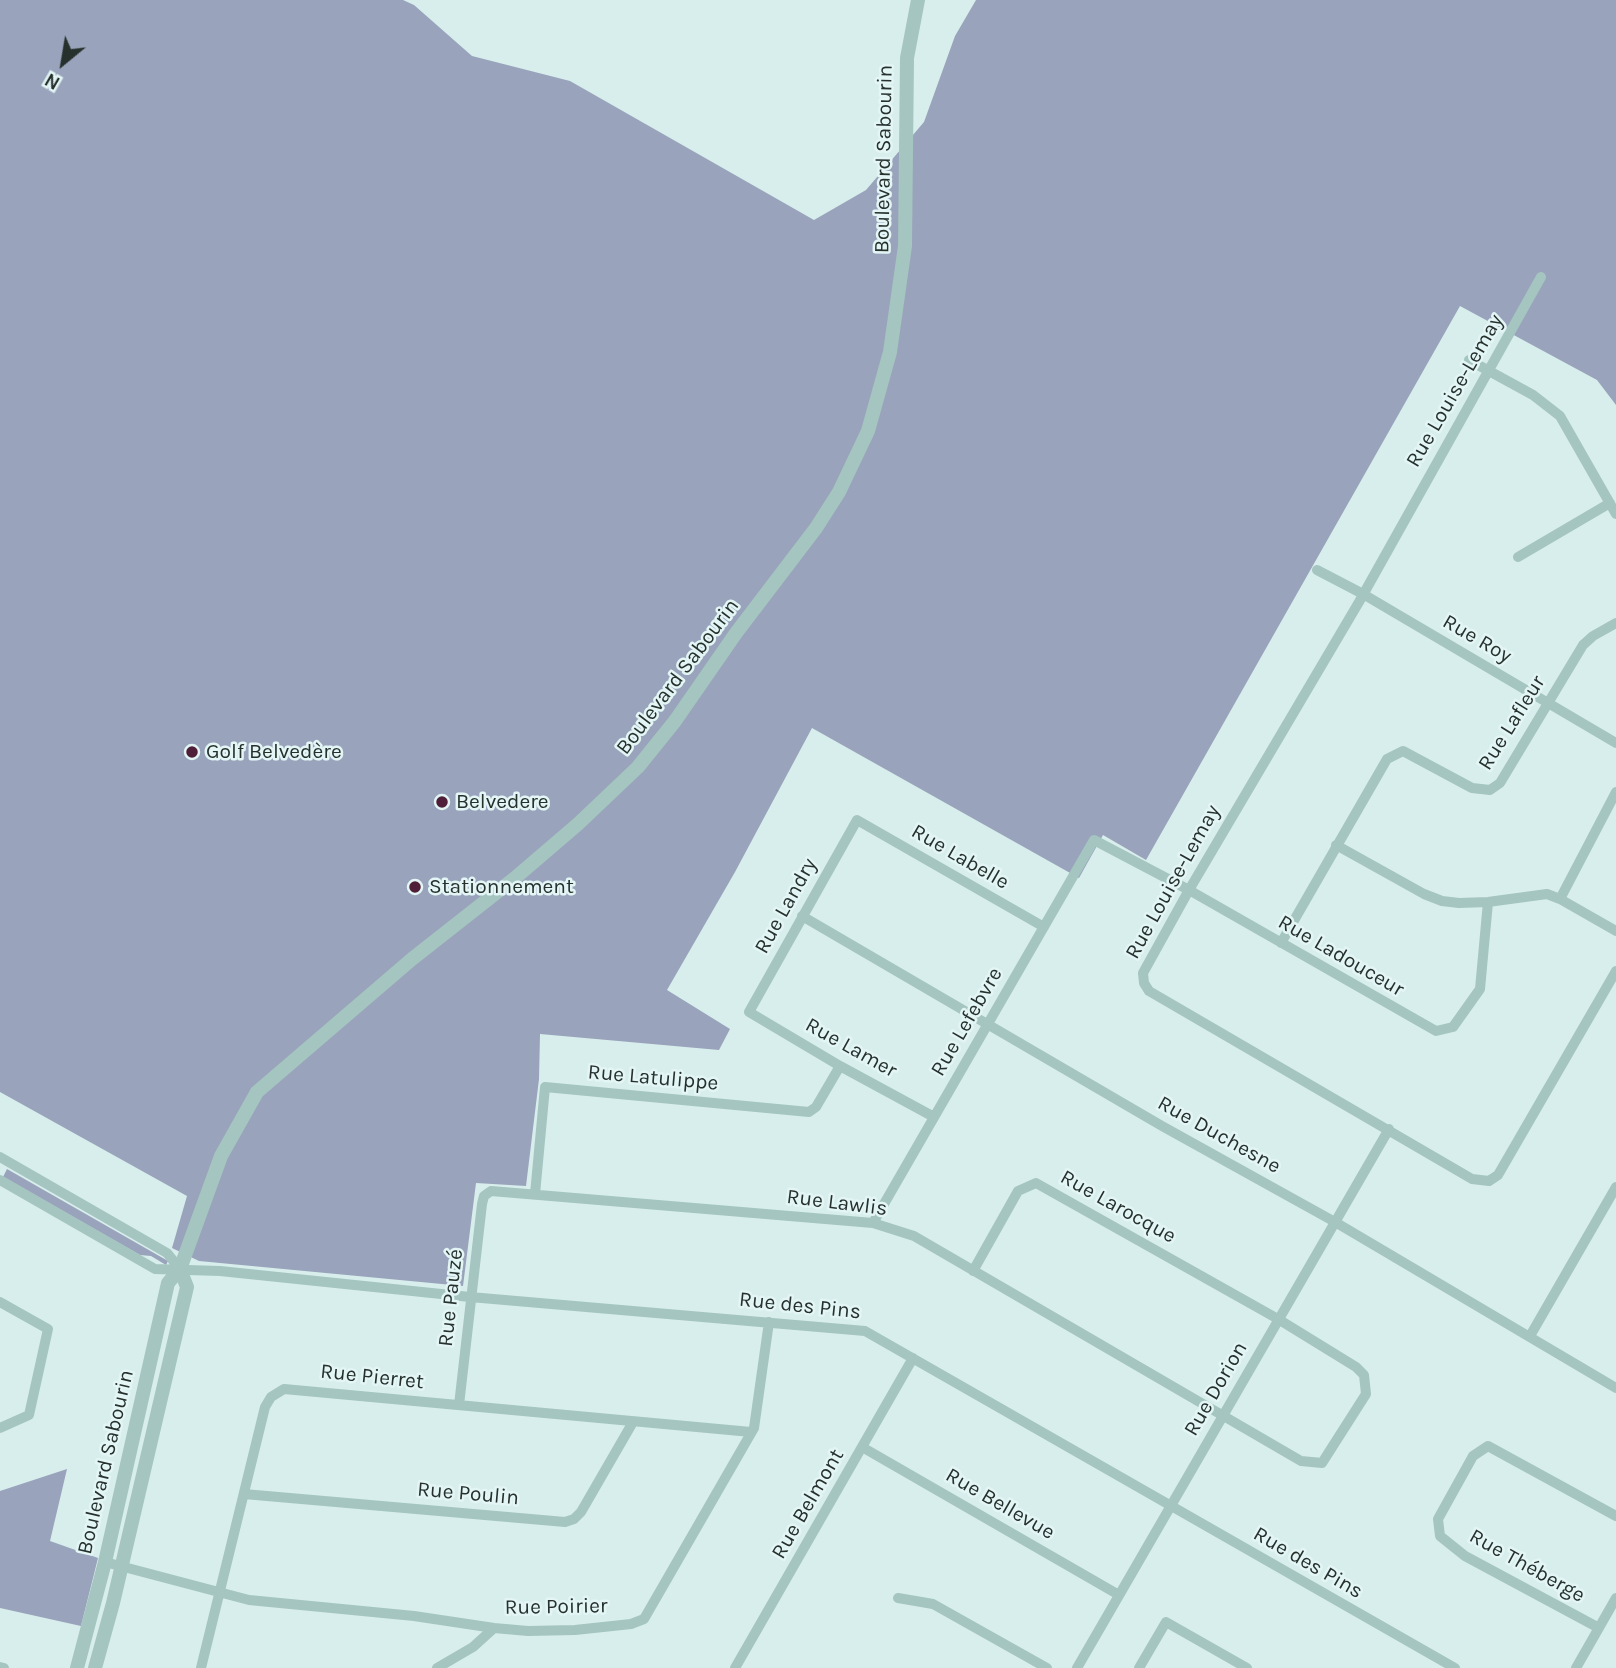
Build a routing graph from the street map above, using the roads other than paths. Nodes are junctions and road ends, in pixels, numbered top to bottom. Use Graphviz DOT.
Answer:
graph roads {
  1 [pos="919,0"];
  2 [pos="1541,276"];
  3 [pos="1469,360"];
  4 [pos="1490,371"];
  5 [pos="1610,503"];
  6 [pos="1616,514"];
  7 [pos="1518,557"];
  8 [pos="1317,570"];
  9 [pos="1363,594"];
  10 [pos="1616,622"];
  11 [pos="1547,702"];
  12 [pos="1616,743"];
  13 [pos="1616,792"];
  14 [pos="857,820"];
  15 [pos="1094,840"];
  16 [pos="1336,845"];
  17 [pos="1189,890"];
  18 [pos="1560,899"];
  19 [pos="1488,902"];
  20 [pos="802,916"];
  21 [pos="1044,927"];
  22 [pos="1616,931"];
  23 [pos="1281,943"];
  24 [pos="1616,971"];
  25 [pos="749,1012"];
  26 [pos="988,1024"];
  27 [pos="840,1066"];
  28 [pos="934,1117"];
  29 [pos="1389,1129"];
  30 [pos="1,1161"];
  31 [pos="0,1180"];
  32 [pos="1616,1188"];
  33 [pos="534,1194"];
  34 [pos="484,1196"];
  35 [pos="1335,1222"];
  36 [pos="873,1223"];
  37 [pos="180,1269"];
  38 [pos="974,1271"];
  39 [pos="470,1297"];
  40 [pos="0,1302"];
  41 [pos="1278,1320"];
  42 [pos="769,1322"];
  43 [pos="1530,1336"];
  44 [pos="913,1358"];
  45 [pos="1616,1387"];
  46 [pos="459,1405"];
  47 [pos="1222,1417"];
  48 [pos="633,1422"];
  49 [pos="0,1428"];
  50 [pos="751,1432"];
  51 [pos="862,1447"];
  52 [pos="244,1494"];
  53 [pos="1170,1507"];
  54 [pos="1616,1516"];
  55 [pos="106,1562"];
  56 [pos="121,1566"];
  57 [pos="219,1591"];
  58 [pos="1119,1595"];
  59 [pos="898,1598"];
  60 [pos="1616,1598"];
  61 [pos="494,1628"];
  62 [pos="1599,1628"];
  63 [pos="77,1668"];
  64 [pos="95,1668"];
  65 [pos="201,1668"];
  66 [pos="437,1668"];
  67 [pos="735,1668"];
  68 [pos="1047,1668"];
  69 [pos="1077,1668"];
  70 [pos="1139,1668"];
  71 [pos="1247,1668"];
  72 [pos="1455,1668"];
  73 [pos="1576,1668"];
  1 -- 37 [label="street, Boulevard Sabourin"];
  2 -- 4 [label="street, Rue Louise-Lemay"];
  3 -- 4 [label="street"];
  4 -- 5 [label="street"];
  4 -- 9 [label="street, Rue Louise-Lemay"];
  5 -- 6 [label="street"];
  5 -- 7 [label="street"];
  8 -- 9 [label="street, Rue Roy"];
  9 -- 11 [label="street, Rue Roy"];
  9 -- 17 [label="street, Rue Louise-Lemay"];
  10 -- 11 [label="street, Rue Lafleur"];
  11 -- 12 [label="street, Rue Roy"];
  11 -- 16 [label="street, Rue Lafleur"];
  13 -- 18 [label="street"];
  14 -- 20 [label="street, Rue Landry"];
  14 -- 21 [label="street, Rue Labelle"];
  15 -- 17 [label="street, Rue Ladouceur"];
  15 -- 21 [label="street, Rue Lefebvre"];
  16 -- 19 [label="street"];
  16 -- 23 [label="street, Rue Lafleur"];
  17 -- 23 [label="street, Rue Ladouceur"];
  17 -- 29 [label="street, Rue Louise-Lemay"];
  18 -- 19 [label="street"];
  18 -- 22 [label="street"];
  19 -- 23 [label="street, Rue Ladouceur"];
  20 -- 25 [label="street, Rue Landry"];
  20 -- 26 [label="street, Rue Duchesne"];
  21 -- 26 [label="street, Rue Lefebvre"];
  24 -- 29 [label="street, Rue Louise-Lemay"];
  25 -- 27 [label="street, Rue Lamer"];
  26 -- 28 [label="street, Rue Lefebvre"];
  26 -- 35 [label="street, Rue Duchesne"];
  27 -- 28 [label="street, Rue Lamer"];
  27 -- 33 [label="street, Rue Latulippe"];
  28 -- 36 [label="street, Rue Lefebvre"];
  29 -- 35 [label="street, Rue Dorion"];
  30 -- 37 [label="street"];
  31 -- 37 [label="street, Rue des Pins"];
  32 -- 43 [label="street"];
  33 -- 34 [label="street, Rue Lawlis"];
  33 -- 36 [label="street, Rue Lawlis"];
  34 -- 39 [label="street, Rue Pauzé"];
  35 -- 41 [label="street, Rue Dorion"];
  35 -- 43 [label="street, Rue Duchesne"];
  36 -- 38 [label="street, Rue Lawlis"];
  37 -- 39 [label="street, Rue des Pins"];
  37 -- 55 [label="street, Boulevard Sabourin"];
  37 -- 56 [label="street, Boulevard Sabourin"];
  38 -- 41 [label="street, Rue Larocque"];
  38 -- 47 [label="street, Rue Lawlis"];
  39 -- 42 [label="street, Rue des Pins"];
  39 -- 46 [label="street, Rue Pauzé"];
  40 -- 49 [label="street"];
  41 -- 47 [label="street, Rue Dorion"];
  41 -- 47 [label="street, Rue Lawlis"];
  42 -- 44 [label="street, Rue des Pins"];
  42 -- 50 [label="street, Rue Poirier"];
  43 -- 45 [label="street, Rue Duchesne"];
  44 -- 51 [label="street, Rue Belmont"];
  44 -- 53 [label="street, Rue des Pins"];
  46 -- 48 [label="street, Rue Pierret"];
  46 -- 52 [label="street, Rue Pierret"];
  47 -- 53 [label="street, Rue Dorion"];
  48 -- 50 [label="street, Rue Pierret"];
  48 -- 52 [label="street, Rue Poulin"];
  50 -- 61 [label="street, Rue Poirier"];
  51 -- 58 [label="street, Rue Bellevue"];
  51 -- 67 [label="street, Rue Belmont"];
  52 -- 57 [label="street, Rue Pierret"];
  53 -- 58 [label="street, Rue Dorion"];
  53 -- 72 [label="street, Rue des Pins"];
  54 -- 62 [label="street, Rue Théberge"];
  55 -- 56 [label="street, Rue Poirier"];
  55 -- 63 [label="street, Boulevard Sabourin"];
  56 -- 57 [label="street, Rue Poirier"];
  56 -- 64 [label="street, Boulevard Sabourin"];
  57 -- 61 [label="street, Rue Poirier"];
  57 -- 65 [label="street, Rue Pierret"];
  58 -- 69 [label="street, Rue Dorion"];
  59 -- 68 [label="street"];
  60 -- 62 [label="street"];
  61 -- 66 [label="street"];
  62 -- 73 [label="street"];
  70 -- 71 [label="street"];
}
